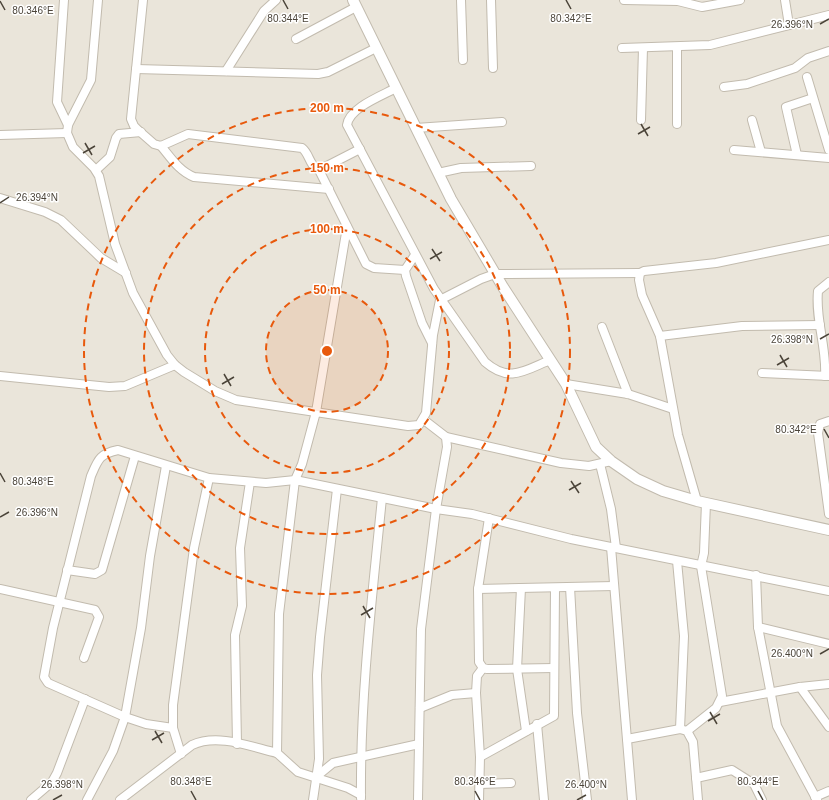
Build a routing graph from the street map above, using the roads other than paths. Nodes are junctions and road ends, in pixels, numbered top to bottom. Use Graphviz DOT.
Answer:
graph roads {
  1 [pos="64,0"];
  2 [pos="98,0"];
  3 [pos="143,0"];
  4 [pos="276,0"];
  5 [pos="461,0"];
  6 [pos="491,0"];
  7 [pos="624,0"];
  8 [pos="740,0"];
  9 [pos="785,0"];
  10 [pos="643,1"];
  11 [pos="354,4"];
  12 [pos="829,15"];
  13 [pos="790,25"];
  14 [pos="296,39"];
  15 [pos="677,47"];
  16 [pos="376,48"];
  17 [pos="622,48"];
  18 [pos="643,48"];
  19 [pos="829,50"];
  20 [pos="463,60"];
  21 [pos="493,68"];
  22 [pos="136,69"];
  23 [pos="226,71"];
  24 [pos="807,77"];
  25 [pos="724,87"];
  26 [pos="396,88"];
  27 [pos="813,98"];
  28 [pos="641,120"];
  29 [pos="752,120"];
  30 [pos="502,122"];
  31 [pos="677,124"];
  32 [pos="416,128"];
  33 [pos="67,129"];
  34 [pos="141,132"];
  35 [pos="0,135"];
  36 [pos="161,146"];
  37 [pos="360,149"];
  38 [pos="734,150"];
  39 [pos="829,150"];
  40 [pos="761,152"];
  41 [pos="797,155"];
  42 [pos="829,158"];
  43 [pos="531,166"];
  44 [pos="96,170"];
  45 [pos="319,170"];
  46 [pos="438,173"];
  47 [pos="329,189"];
  48 [pos="0,198"];
  49 [pos="348,227"];
  50 [pos="829,240"];
  51 [pos="414,255"];
  52 [pos="405,270"];
  53 [pos="640,272"];
  54 [pos="126,274"];
  55 [pos="495,274"];
  56 [pos="829,282"];
  57 [pos="440,300"];
  58 [pos="820,325"];
  59 [pos="602,327"];
  60 [pos="660,336"];
  61 [pos="432,343"];
  62 [pos="550,360"];
  63 [pos="175,365"];
  64 [pos="762,373"];
  65 [pos="0,376"];
  66 [pos="827,376"];
  67 [pos="566,384"];
  68 [pos="628,394"];
  69 [pos="673,408"];
  70 [pos="316,412"];
  71 [pos="424,420"];
  72 [pos="829,421"];
  73 [pos="446,437"];
  74 [pos="136,456"];
  75 [pos="611,461"];
  76 [pos="600,464"];
  77 [pos="166,466"];
  78 [pos="209,478"];
  79 [pos="295,480"];
  80 [pos="250,482"];
  81 [pos="337,489"];
  82 [pos="382,498"];
  83 [pos="701,502"];
  84 [pos="436,509"];
  85 [pos="829,514"];
  86 [pos="489,518"];
  87 [pos="829,530"];
  88 [pos="614,548"];
  89 [pos="677,560"];
  90 [pos="701,566"];
  91 [pos="68,570"];
  92 [pos="756,575"];
  93 [pos="614,586"];
  94 [pos="570,587"];
  95 [pos="521,588"];
  96 [pos="555,588"];
  97 [pos="0,589"];
  98 [pos="478,589"];
  99 [pos="829,590"];
  100 [pos="59,602"];
  101 [pos="758,628"];
  102 [pos="829,644"];
  103 [pos="84,658"];
  104 [pos="483,668"];
  105 [pos="554,668"];
  106 [pos="517,669"];
  107 [pos="829,684"];
  108 [pos="800,687"];
  109 [pos="770,692"];
  110 [pos="476,693"];
  111 [pos="85,699"];
  112 [pos="720,702"];
  113 [pos="420,708"];
  114 [pos="125,717"];
  115 [pos="537,724"];
  116 [pos="829,727"];
  117 [pos="173,728"];
  118 [pos="684,730"];
  119 [pos="526,731"];
  120 [pos="627,739"];
  121 [pos="237,744"];
  122 [pos="419,744"];
  123 [pos="277,753"];
  124 [pos="181,754"];
  125 [pos="361,756"];
  126 [pos="480,757"];
  127 [pos="316,777"];
  128 [pos="696,778"];
  129 [pos="511,783"];
  130 [pos="480,784"];
  131 [pos="829,791"];
  132 [pos="361,798"];
  133 [pos="816,798"];
  134 [pos="31,800"];
  135 [pos="87,800"];
  136 [pos="120,800"];
  137 [pos="313,800"];
  138 [pos="418,800"];
  139 [pos="479,800"];
  140 [pos="544,800"];
  141 [pos="587,800"];
  142 [pos="632,800"];
  143 [pos="698,800"];
  144 [pos="762,800"];
  1 -- 33 [label="street"];
  2 -- 33 [label="street"];
  3 -- 22 [label="street"];
  4 -- 23 [label="street"];
  5 -- 20 [label="street"];
  6 -- 21 [label="street"];
  7 -- 10 [label="street"];
  8 -- 10 [label="street"];
  9 -- 13 [label="street"];
  11 -- 14 [label="street"];
  11 -- 16 [label="street"];
  12 -- 13 [label="street"];
  13 -- 15 [label="street"];
  15 -- 18 [label="street"];
  15 -- 31 [label="street"];
  16 -- 23 [label="street"];
  16 -- 26 [label="street"];
  17 -- 18 [label="street"];
  18 -- 28 [label="street"];
  19 -- 25 [label="street"];
  22 -- 23 [label="street"];
  22 -- 34 [label="street"];
  24 -- 27 [label="street"];
  26 -- 32 [label="street"];
  26 -- 37 [label="street"];
  27 -- 39 [label="street"];
  27 -- 41 [label="street"];
  29 -- 40 [label="street"];
  30 -- 32 [label="street"];
  32 -- 46 [label="street"];
  33 -- 35 [label="street"];
  33 -- 44 [label="street"];
  34 -- 36 [label="street"];
  34 -- 44 [label="street"];
  36 -- 45 [label="street"];
  36 -- 47 [label="street"];
  37 -- 45 [label="street"];
  37 -- 51 [label="street"];
  38 -- 40 [label="street"];
  40 -- 41 [label="street"];
  41 -- 42 [label="street"];
  43 -- 46 [label="street"];
  44 -- 54 [label="street"];
  45 -- 47 [label="street"];
  46 -- 55 [label="street"];
  47 -- 49 [label="street"];
  48 -- 54 [label="street"];
  49 -- 52 [label="street"];
  49 -- 70 [label="street"];
  50 -- 53 [label="street"];
  51 -- 52 [label="street"];
  51 -- 57 [label="street"];
  52 -- 61 [label="street"];
  53 -- 55 [label="street"];
  53 -- 60 [label="street"];
  54 -- 63 [label="street"];
  55 -- 57 [label="street"];
  55 -- 62 [label="street"];
  56 -- 58 [label="street"];
  57 -- 61 [label="street"];
  57 -- 62 [label="street"];
  58 -- 60 [label="street"];
  58 -- 66 [label="street"];
  59 -- 68 [label="street"];
  60 -- 69 [label="street"];
  61 -- 71 [label="street"];
  62 -- 67 [label="street"];
  63 -- 65 [label="street"];
  63 -- 70 [label="street"];
  64 -- 66 [label="street"];
  67 -- 68 [label="street"];
  67 -- 75 [label="street"];
  68 -- 69 [label="street"];
  69 -- 83 [label="street"];
  70 -- 71 [label="street"];
  70 -- 79 [label="street"];
  71 -- 73 [label="street"];
  72 -- 85 [label="street"];
  73 -- 76 [label="street"];
  73 -- 84 [label="street"];
  74 -- 77 [label="street"];
  74 -- 91 [label="street"];
  74 -- 91 [label="street"];
  75 -- 76 [label="street"];
  75 -- 83 [label="street"];
  76 -- 88 [label="street"];
  77 -- 78 [label="street"];
  77 -- 114 [label="street"];
  78 -- 80 [label="street"];
  78 -- 117 [label="street"];
  79 -- 80 [label="street"];
  79 -- 81 [label="street"];
  79 -- 123 [label="street"];
  80 -- 121 [label="street"];
  81 -- 82 [label="street"];
  81 -- 127 [label="street"];
  82 -- 84 [label="street"];
  82 -- 125 [label="street"];
  83 -- 87 [label="street"];
  83 -- 90 [label="street"];
  84 -- 86 [label="street"];
  84 -- 113 [label="street"];
  86 -- 88 [label="street"];
  86 -- 98 [label="street"];
  88 -- 89 [label="street"];
  88 -- 93 [label="street"];
  89 -- 90 [label="street"];
  89 -- 118 [label="street"];
  90 -- 92 [label="street"];
  90 -- 112 [label="street"];
  91 -- 100 [label="street"];
  92 -- 99 [label="street"];
  92 -- 101 [label="street"];
  93 -- 94 [label="street"];
  93 -- 120 [label="street"];
  94 -- 96 [label="street"];
  94 -- 141 [label="street"];
  95 -- 96 [label="street"];
  95 -- 98 [label="street"];
  95 -- 106 [label="street"];
  96 -- 105 [label="street"];
  97 -- 100 [label="street"];
  98 -- 104 [label="street"];
  100 -- 103 [label="street"];
  100 -- 111 [label="street"];
  101 -- 102 [label="street"];
  101 -- 109 [label="street"];
  104 -- 106 [label="street"];
  104 -- 110 [label="street"];
  105 -- 106 [label="street"];
  105 -- 115 [label="street"];
  106 -- 119 [label="street"];
  107 -- 108 [label="street"];
  108 -- 109 [label="street"];
  108 -- 116 [label="street"];
  109 -- 112 [label="street"];
  109 -- 133 [label="street"];
  110 -- 113 [label="street"];
  110 -- 126 [label="street"];
  111 -- 114 [label="street"];
  111 -- 134 [label="street"];
  112 -- 118 [label="street"];
  113 -- 122 [label="street"];
  114 -- 117 [label="street"];
  114 -- 135 [label="street"];
  115 -- 119 [label="street"];
  115 -- 140 [label="street"];
  117 -- 124 [label="street"];
  118 -- 120 [label="street"];
  118 -- 128 [label="street"];
  119 -- 126 [label="street"];
  120 -- 142 [label="street"];
  121 -- 123 [label="street"];
  121 -- 124 [label="street"];
  122 -- 125 [label="street"];
  122 -- 138 [label="street"];
  123 -- 127 [label="street"];
  124 -- 136 [label="street"];
  125 -- 127 [label="street"];
  125 -- 132 [label="street"];
  126 -- 130 [label="street"];
  127 -- 132 [label="street"];
  127 -- 137 [label="street"];
  128 -- 143 [label="street"];
  128 -- 144 [label="street"];
  129 -- 130 [label="street"];
  130 -- 139 [label="street"];
  131 -- 133 [label="street"];
}
